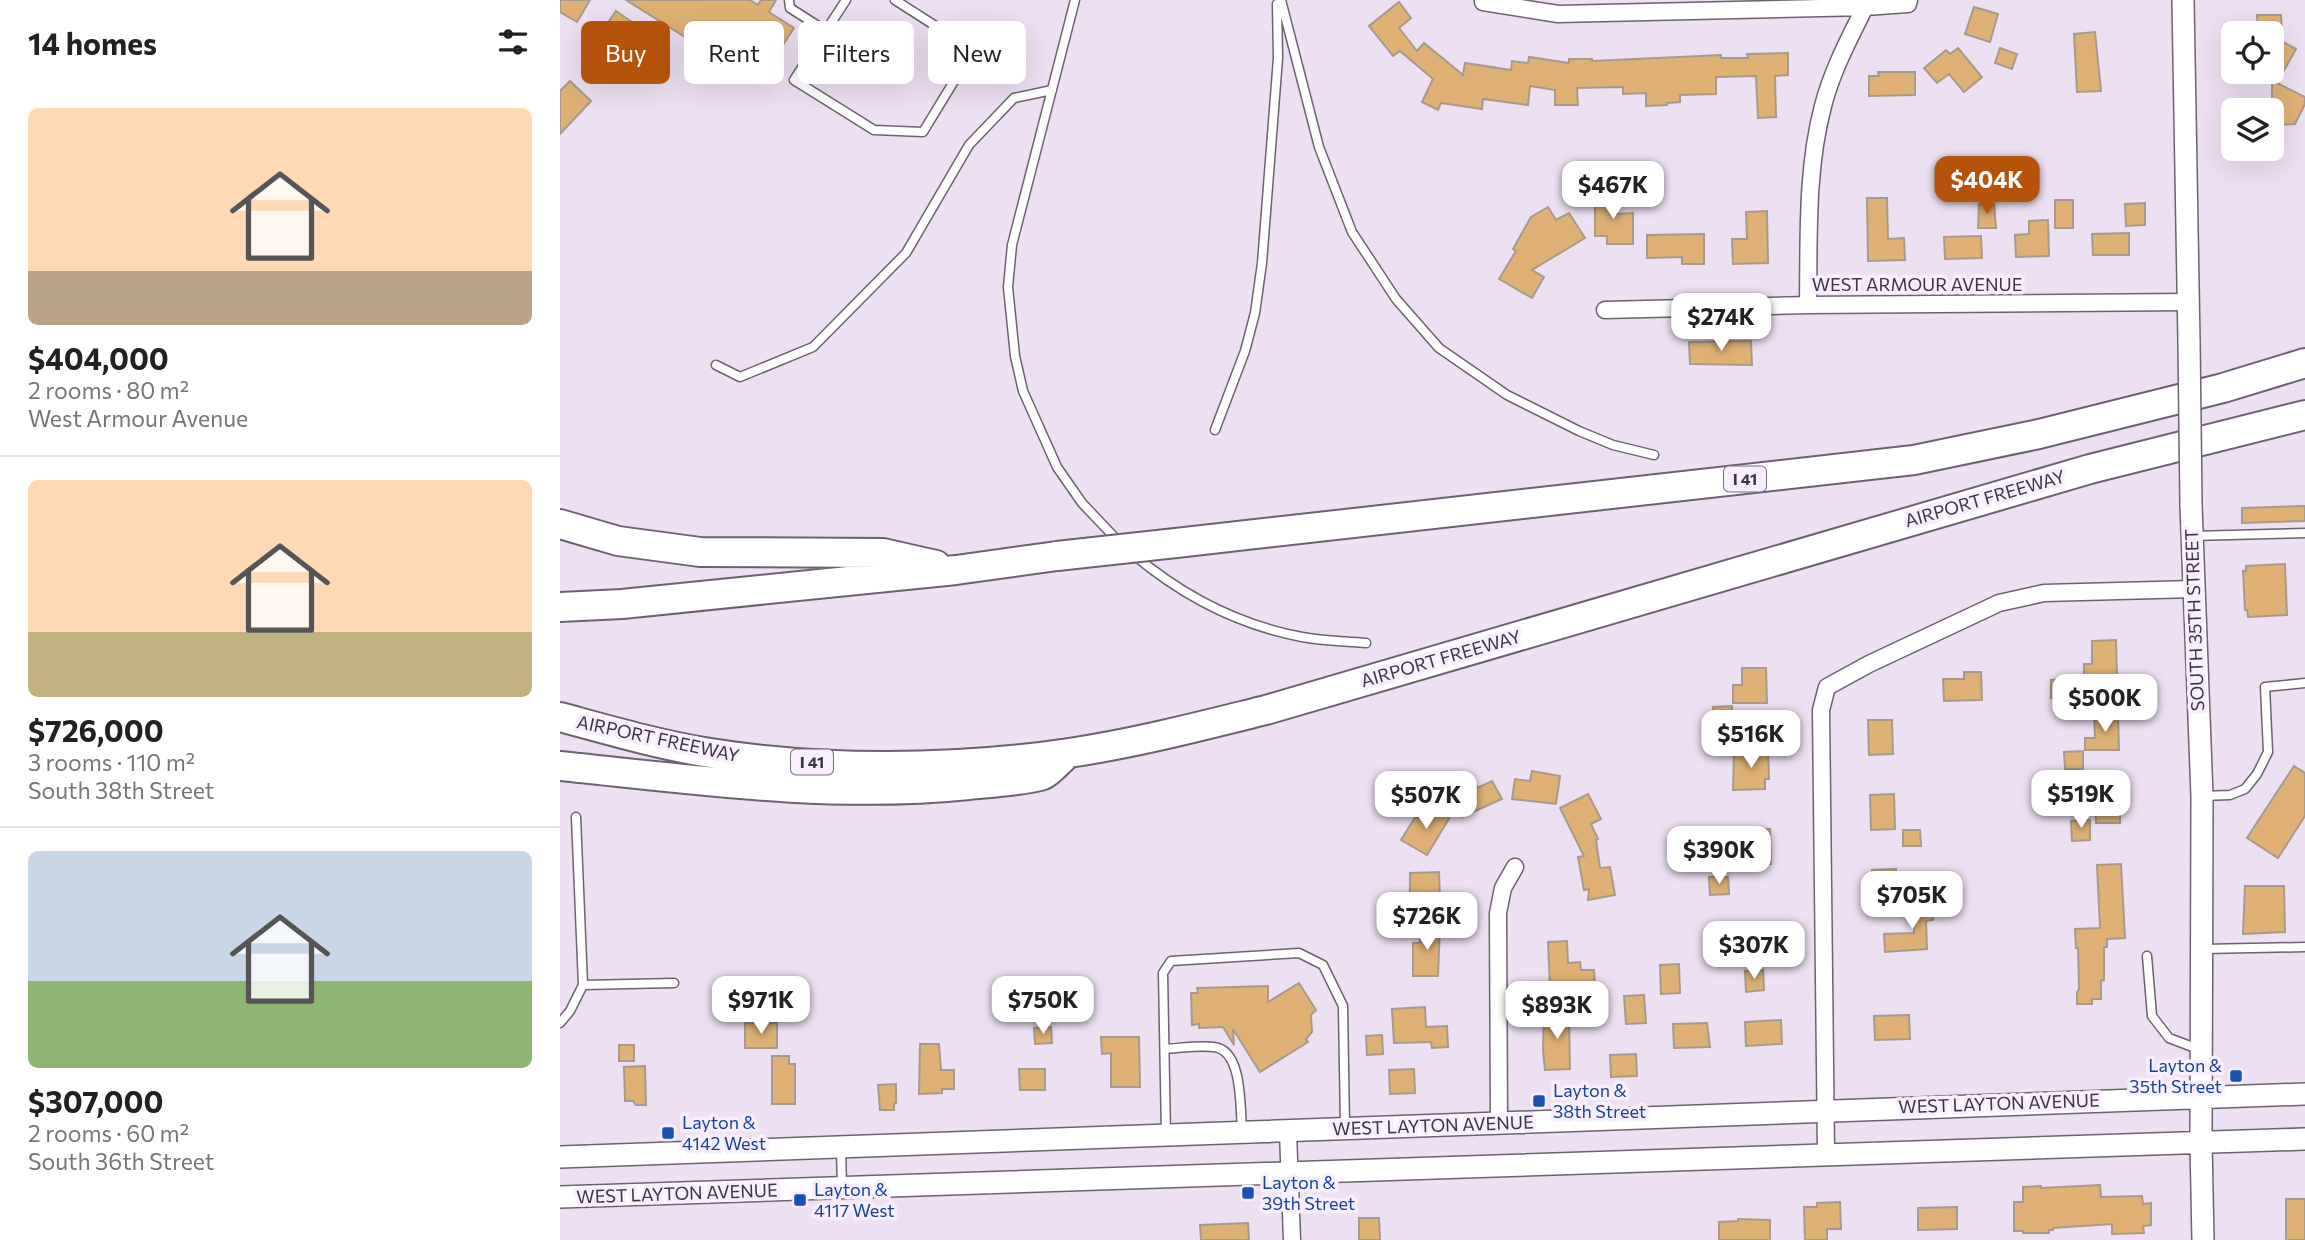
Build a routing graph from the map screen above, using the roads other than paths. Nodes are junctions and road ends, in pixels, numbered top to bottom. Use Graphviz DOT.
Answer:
graph roads {
  1 [pos="789,0"];
  2 [pos="846,0"];
  3 [pos="1075,0"];
  4 [pos="1279,0"];
  5 [pos="1909,0"];
  6 [pos="2183,0"];
  7 [pos="898,1"];
  8 [pos="1483,1"];
  9 [pos="1865,7"];
  10 [pos="810,21"];
  11 [pos="832,21"];
  12 [pos="800,84"];
  13 [pos="1052,90"];
  14 [pos="2188,302"];
  15 [pos="1808,305"];
  16 [pos="1605,310"];
  17 [pos="2305,363"];
  18 [pos="716,365"];
  19 [pos="2305,415"];
  20 [pos="1214,430"];
  21 [pos="1654,455"];
  22 [pos="560,524"];
  23 [pos="2305,533"];
  24 [pos="2192,536"];
  25 [pos="956,570"];
  26 [pos="2194,589"];
  27 [pos="560,607"];
  28 [pos="1366,643"];
  29 [pos="2305,683"];
  30 [pos="560,718"];
  31 [pos="1068,753"];
  32 [pos="560,766"];
  33 [pos="2202,796"];
  34 [pos="576,817"];
  35 [pos="1515,867"];
  36 [pos="2305,947"];
  37 [pos="2201,949"];
  38 [pos="2147,956"];
  39 [pos="674,983"];
  40 [pos="583,985"];
  41 [pos="560,1023"];
  42 [pos="1165,1049"];
  43 [pos="2201,1050"];
  44 [pos="2305,1094"];
  45 [pos="2201,1097"];
  46 [pos="1826,1109"];
  47 [pos="1499,1124"];
  48 [pos="1345,1129"];
  49 [pos="1288,1132"];
  50 [pos="1242,1133"];
  51 [pos="1166,1136"];
  52 [pos="2305,1139"];
  53 [pos="2201,1143"];
  54 [pos="841,1147"];
  55 [pos="1826,1153"];
  56 [pos="560,1157"];
  57 [pos="1290,1174"];
  58 [pos="842,1189"];
  59 [pos="560,1197"];
  60 [pos="1292,1240"];
  61 [pos="2203,1240"];
  1 -- 10 [label="lane"];
  2 -- 11 [label="lane"];
  3 -- 13 [label="lane"];
  4 -- 20 [label="lane"];
  4 -- 21 [label="lane"];
  5 -- 9 [label="street"];
  6 -- 14 [label="main road, SOUTH 35TH STREET"];
  7 -- 12 [label="lane"];
  8 -- 9 [label="street"];
  9 -- 15 [label="street"];
  13 -- 18 [label="lane"];
  13 -- 28 [label="lane"];
  14 -- 15 [label="street, WEST ARMOUR AVENUE"];
  14 -- 24 [label="main road, SOUTH 35TH STREET, bridge"];
  15 -- 16 [label="street, WEST ARMOUR AVENUE"];
  17 -- 25 [label="highway, I 41, bridge"];
  19 -- 31 [label="highway, AIRPORT FREEWAY / I 41"];
  22 -- 25 [label="highway"];
  23 -- 24 [label="lane"];
  24 -- 26 [label="main road, SOUTH 35TH STREET"];
  25 -- 27 [label="highway, I 41"];
  26 -- 33 [label="main road, SOUTH 35TH STREET"];
  26 -- 46 [label="street"];
  29 -- 33 [label="lane"];
  30 -- 31 [label="highway, AIRPORT FREEWAY / I 41"];
  31 -- 32 [label="highway"];
  33 -- 37 [label="main road, SOUTH 35TH STREET"];
  34 -- 40 [label="lane"];
  35 -- 47 [label="street"];
  36 -- 37 [label="lane"];
  37 -- 43 [label="main road, SOUTH 35TH STREET"];
  38 -- 43 [label="lane"];
  39 -- 40 [label="lane"];
  40 -- 41 [label="lane"];
  42 -- 48 [label="lane"];
  42 -- 50 [label="lane"];
  42 -- 51 [label="lane"];
  43 -- 45 [label="main road, SOUTH 35TH STREET"];
  44 -- 45 [label="main road, WEST LAYTON AVENUE"];
  45 -- 46 [label="main road, WEST LAYTON AVENUE"];
  45 -- 53 [label="main road, SOUTH 35TH STREET"];
  46 -- 47 [label="main road, WEST LAYTON AVENUE"];
  46 -- 55 [label="street"];
  47 -- 48 [label="main road, WEST LAYTON AVENUE"];
  48 -- 49 [label="main road, WEST LAYTON AVENUE"];
  49 -- 50 [label="main road, WEST LAYTON AVENUE"];
  49 -- 57 [label="street"];
  50 -- 51 [label="main road, WEST LAYTON AVENUE"];
  51 -- 54 [label="main road, WEST LAYTON AVENUE"];
  52 -- 53 [label="main road, WEST LAYTON AVENUE"];
  53 -- 55 [label="main road, WEST LAYTON AVENUE"];
  53 -- 61 [label="main road, SOUTH 35TH STREET"];
  54 -- 56 [label="main road, WEST LAYTON AVENUE"];
  54 -- 58 [label="lane"];
  55 -- 57 [label="main road, WEST LAYTON AVENUE"];
  57 -- 58 [label="main road, WEST LAYTON AVENUE"];
  57 -- 60 [label="street"];
  58 -- 59 [label="main road, WEST LAYTON AVENUE"];
}
